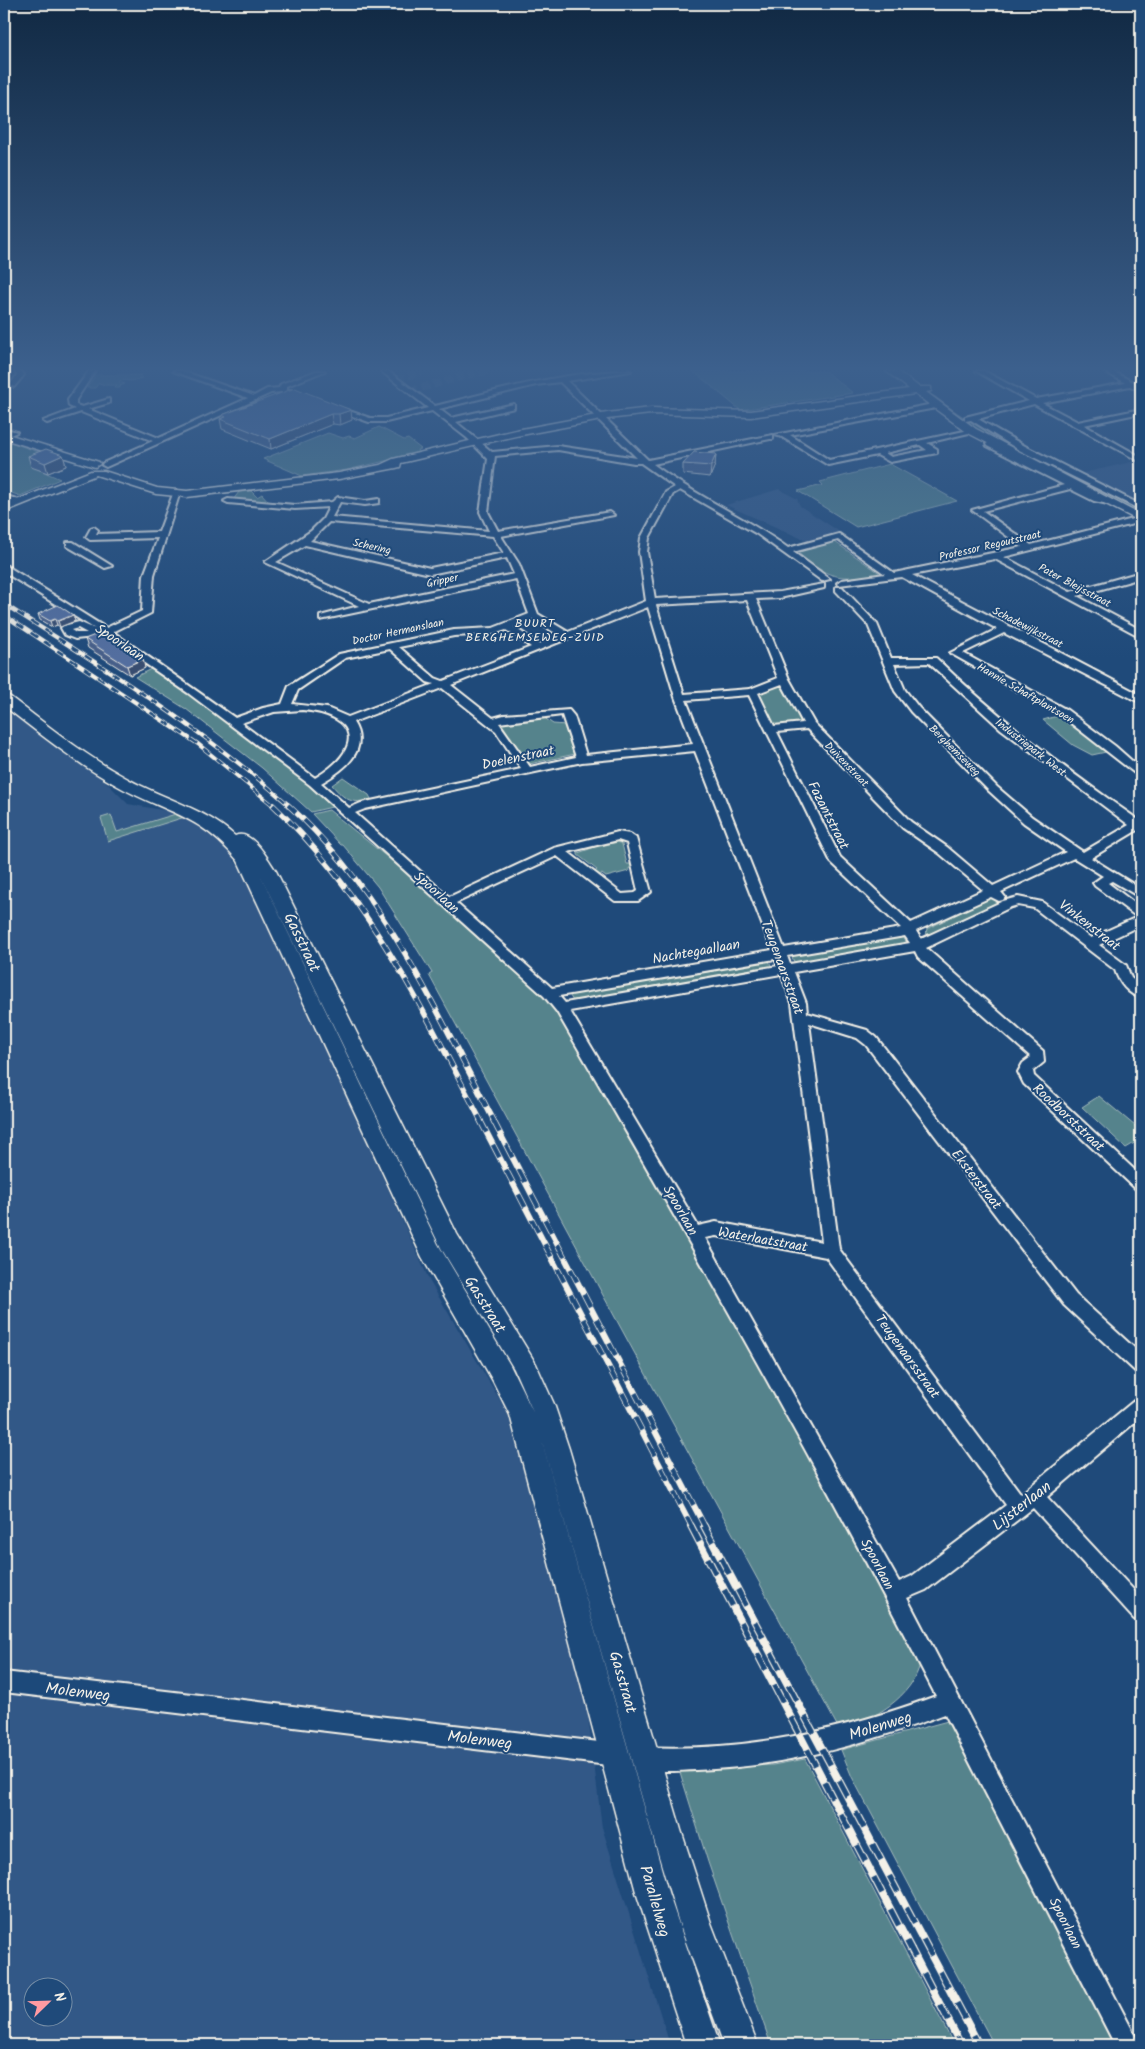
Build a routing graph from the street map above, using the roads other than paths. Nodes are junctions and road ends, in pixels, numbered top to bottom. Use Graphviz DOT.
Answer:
graph roads {
  1 [pos="89,467"];
  2 [pos="101,467"];
  3 [pos="382,467"];
  4 [pos="491,467"];
  5 [pos="653,467"];
  6 [pos="1034,467"];
  7 [pos="1041,467"];
  8 [pos="1055,467"];
  9 [pos="95,469"];
  10 [pos="1071,486"];
  11 [pos="681,487"];
  12 [pos="177,494"];
  13 [pos="4,497"];
  14 [pos="228,501"];
  15 [pos="376,501"];
  16 [pos="1108,502"];
  17 [pos="19,503"];
  18 [pos="334,504"];
  19 [pos="4,509"];
  20 [pos="1141,510"];
  21 [pos="610,515"];
  22 [pos="327,519"];
  23 [pos="1141,519"];
  24 [pos="497,534"];
  25 [pos="162,536"];
  26 [pos="303,542"];
  27 [pos="1029,548"];
  28 [pos="786,551"];
  29 [pos="509,555"];
  30 [pos="998,556"];
  31 [pos="108,566"];
  32 [pos="4,568"];
  33 [pos="520,575"];
  34 [pos="905,575"];
  35 [pos="1141,575"];
  36 [pos="893,576"];
  37 [pos="443,580"];
  38 [pos="823,582"];
  39 [pos="840,586"];
  40 [pos="1069,595"];
  41 [pos="750,596"];
  42 [pos="651,602"];
  43 [pos="368,607"];
  44 [pos="534,615"];
  45 [pos="323,618"];
  46 [pos="508,627"];
  47 [pos="1004,629"];
  48 [pos="103,634"];
  49 [pos="1141,634"];
  50 [pos="566,635"];
  51 [pos="391,645"];
  52 [pos="538,648"];
  53 [pos="886,661"];
  54 [pos="784,679"];
  55 [pos="444,684"];
  56 [pos="752,692"];
  57 [pos="680,697"];
  58 [pos="4,699"];
  59 [pos="1141,699"];
  60 [pos="286,707"];
  61 [pos="346,721"];
  62 [pos="235,722"];
  63 [pos="492,722"];
  64 [pos="810,725"];
  65 [pos="770,730"];
  66 [pos="699,747"];
  67 [pos="582,759"];
  68 [pos="527,770"];
  69 [pos="1141,775"];
  70 [pos="314,782"];
  71 [pos="347,813"];
  72 [pos="1139,823"];
  73 [pos="558,851"];
  74 [pos="1078,856"];
  75 [pos="256,865"];
  76 [pos="1112,876"];
  77 [pos="994,892"];
  78 [pos="1141,894"];
  79 [pos="448,902"];
  80 [pos="1007,904"];
  81 [pos="1141,914"];
  82 [pos="1141,920"];
  83 [pos="908,930"];
  84 [pos="1090,944"];
  85 [pos="918,946"];
  86 [pos="778,954"];
  87 [pos="786,969"];
  88 [pos="549,993"];
  89 [pos="1141,993"];
  90 [pos="562,1009"];
  91 [pos="802,1016"];
  92 [pos="1141,1185"];
  93 [pos="694,1233"];
  94 [pos="831,1251"];
  95 [pos="1141,1365"];
  96 [pos="1141,1406"];
  97 [pos="1026,1501"];
  98 [pos="894,1594"];
  99 [pos="1141,1612"];
  100 [pos="4,1682"];
  101 [pos="950,1701"];
  102 [pos="615,1755"];
  103 [pos="645,1758"];
  104 [pos="703,2045"];
  105 [pos="741,2045"];
  106 [pos="1128,2045"];
  1 -- 9 [label="street"];
  2 -- 9 [label="street"];
  3 -- 12 [label="street"];
  4 -- 24 [label="street"];
  5 -- 11 [label="street"];
  6 -- 10 [label="street"];
  7 -- 16 [label="street"];
  8 -- 20 [label="street"];
  9 -- 12 [label="street"];
  9 -- 17 [label="street"];
  10 -- 16 [label="street"];
  10 -- 27 [label="street"];
  11 -- 28 [label="street"];
  11 -- 42 [label="street, Teugenaarsstraat"];
  12 -- 25 [label="street"];
  13 -- 17 [label="street"];
  14 -- 18 [label="street"];
  15 -- 18 [label="street"];
  16 -- 23 [label="street"];
  17 -- 19 [label="street"];
  18 -- 22 [label="street"];
  21 -- 24 [label="street"];
  22 -- 24 [label="street"];
  22 -- 26 [label="street"];
  23 -- 27 [label="street, Professor Regoutstraat"];
  24 -- 29 [label="street"];
  25 -- 31 [label="street"];
  25 -- 48 [label="street"];
  26 -- 37 [label="street, Schering"];
  26 -- 43 [label="street"];
  27 -- 30 [label="street, Professor Regoutstraat"];
  28 -- 36 [label="street"];
  28 -- 38 [label="street"];
  29 -- 33 [label="street"];
  29 -- 37 [label="street, Schering"];
  30 -- 34 [label="street, Professor Regoutstraat"];
  30 -- 40 [label="street, Pater Bleijsstraat"];
  32 -- 48 [label="street, Spoorlaan"];
  33 -- 37 [label="street, Gripper"];
  33 -- 44 [label="street"];
  34 -- 36 [label="street, Professor Regoutstraat"];
  34 -- 47 [label="street, Schadewijkstraat"];
  35 -- 40 [label="street"];
  36 -- 39 [label="street, Professor Regoutstraat"];
  37 -- 43 [label="street, Gripper"];
  38 -- 39 [label="street, Professor Regoutstraat"];
  38 -- 41 [label="street"];
  39 -- 53 [label="street, Berghemseweg"];
  40 -- 49 [label="street, Pater Bleijsstraat"];
  41 -- 42 [label="street"];
  41 -- 54 [label="street, Duivenstraat"];
  42 -- 50 [label="street"];
  42 -- 57 [label="street, Teugenaarsstraat"];
  43 -- 45 [label="street, Gripper"];
  44 -- 46 [label="street, Doctor Hermanslaan"];
  44 -- 50 [label="street"];
  46 -- 51 [label="street, Doctor Hermanslaan"];
  46 -- 52 [label="street"];
  47 -- 59 [label="street, Schadewijkstraat"];
  47 -- 69 [label="street, Hannie Schaftplantsoen"];
  48 -- 62 [label="street, Spoorlaan"];
  50 -- 52 [label="street"];
  51 -- 55 [label="street"];
  51 -- 60 [label="street, Doctor Hermanslaan"];
  52 -- 55 [label="street"];
  53 -- 72 [label="street, Industriepark West"];
  53 -- 74 [label="street, Berghemseweg"];
  54 -- 56 [label="street"];
  54 -- 64 [label="street, Duivenstraat"];
  55 -- 61 [label="street"];
  55 -- 63 [label="street"];
  56 -- 57 [label="street"];
  56 -- 65 [label="street, Fazantstraat"];
  57 -- 66 [label="street, Teugenaarsstraat"];
  58 -- 75 [label="street, Gasstraat"];
  60 -- 61 [label="street"];
  60 -- 62 [label="street"];
  61 -- 70 [label="street"];
  62 -- 70 [label="street, Spoorlaan"];
  63 -- 67 [label="street"];
  63 -- 68 [label="street"];
  64 -- 65 [label="street"];
  64 -- 77 [label="street, Duivenstraat"];
  65 -- 83 [label="street, Fazantstraat"];
  66 -- 67 [label="street, Doelenstraat"];
  66 -- 86 [label="street, Teugenaarsstraat"];
  67 -- 68 [label="street, Doelenstraat"];
  68 -- 71 [label="street, Doelenstraat"];
  70 -- 71 [label="street, Spoorlaan"];
  71 -- 79 [label="street, Spoorlaan"];
  72 -- 74 [label="street"];
  73 -- 73 [label="street"];
  73 -- 79 [label="street"];
  74 -- 76 [label="street, Berghemseweg"];
  74 -- 77 [label="street, Nachtegaallaan"];
  75 -- 102 [label="street, Gasstraat"];
  75 -- 103 [label="street, Gasstraat"];
  76 -- 78 [label="street, Berghemseweg"];
  76 -- 81 [label="street"];
  77 -- 80 [label="street, Duivenstraat"];
  77 -- 83 [label="street, Nachtegaallaan"];
  79 -- 88 [label="street, Spoorlaan"];
  80 -- 84 [label="street, Vinkenstraat"];
  80 -- 85 [label="street"];
  82 -- 84 [label="street"];
  83 -- 85 [label="street"];
  83 -- 86 [label="street, Nachtegaallaan"];
  84 -- 89 [label="street, Vinkenstraat"];
  85 -- 87 [label="street"];
  85 -- 92 [label="street, Roodborststraat"];
  86 -- 87 [label="street, Teugenaarsstraat"];
  86 -- 88 [label="street, Nachtegaallaan"];
  87 -- 90 [label="street"];
  87 -- 91 [label="street, Teugenaarsstraat"];
  88 -- 90 [label="street, Spoorlaan"];
  90 -- 93 [label="street, Spoorlaan"];
  91 -- 94 [label="street, Teugenaarsstraat"];
  91 -- 95 [label="street, Eksterstraat"];
  93 -- 94 [label="street, Waterlaatstraat"];
  93 -- 98 [label="street, Spoorlaan"];
  94 -- 97 [label="street, Teugenaarsstraat"];
  96 -- 97 [label="street, Lijsterlaan"];
  97 -- 98 [label="street, Lijsterlaan"];
  97 -- 99 [label="street, Teugenaarsstraat"];
  98 -- 101 [label="street, Spoorlaan"];
  100 -- 102 [label="street, Molenweg"];
  101 -- 103 [label="street, Molenweg"];
  101 -- 106 [label="street, Spoorlaan"];
  102 -- 103 [label="street, Molenweg"];
  102 -- 104 [label="street, Parallelweg"];
  103 -- 105 [label="street, Parallelweg"];
}
